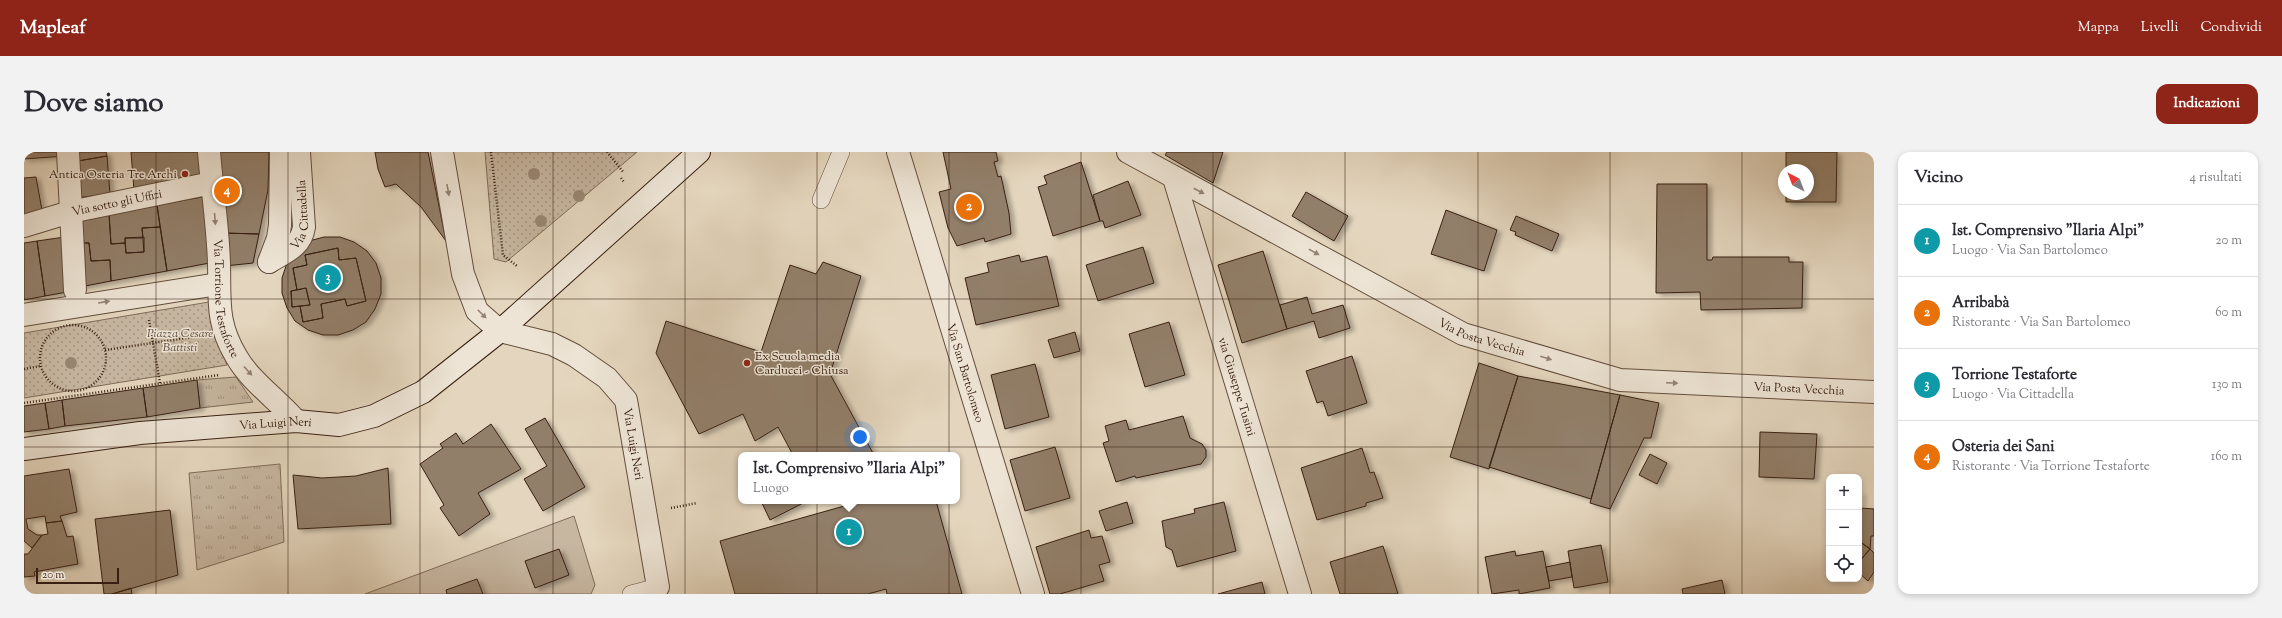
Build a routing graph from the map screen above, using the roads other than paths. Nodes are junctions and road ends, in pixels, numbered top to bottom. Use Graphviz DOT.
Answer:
graph roads {
  1 [pos="68,152"];
  2 [pos="209,152"];
  3 [pos="281,152"];
  4 [pos="299,152"];
  5 [pos="442,152"];
  6 [pos="699,152"];
  7 [pos="841,152"];
  8 [pos="898,152"];
  9 [pos="1128,152"];
  10 [pos="1174,178"];
  11 [pos="212,183"];
  12 [pos="821,200"];
  13 [pos="70,212"];
  14 [pos="24,226"];
  15 [pos="218,284"];
  16 [pos="75,296"];
  17 [pos="24,315"];
  18 [pos="500,331"];
  19 [pos="1874,392"];
  20 [pos="296,420"];
  21 [pos="24,449"];
  22 [pos="658,590"];
  23 [pos="630,594"];
  24 [pos="1033,594"];
  25 [pos="1300,594"];
  1 -- 13 [label="street"];
  2 -- 11 [label="street, Via Torrione Testaforte"];
  3 -- 4 [label="street, Via Cittadella"];
  5 -- 18 [label="street, Via Luigi Neri, one-way"];
  6 -- 18 [label="street, Via Luigi Neri"];
  7 -- 12 [label="lane"];
  8 -- 24 [label="street, Via San Bartolomeo"];
  9 -- 10 [label="street, Via Posta Vecchia"];
  10 -- 19 [label="street, Via Posta Vecchia, one-way"];
  10 -- 25 [label="street, via Giuseppe Tusini"];
  11 -- 13 [label="street, Via sotto gli Uffizi"];
  11 -- 15 [label="street, Via Torrione Testaforte, one-way"];
  13 -- 14 [label="street, Via sotto gli Uffizi"];
  13 -- 16 [label="street"];
  16 -- 15 [label="street, one-way"];
  15 -- 20 [label="street, Via Torrione Testaforte, one-way"];
  16 -- 17 [label="street"];
  18 -- 20 [label="street, Via Luigi Neri"];
  18 -- 22 [label="street, Via Luigi Neri"];
  20 -- 21 [label="street, Via Luigi Neri"];
  22 -- 23 [label="lane"];
}
